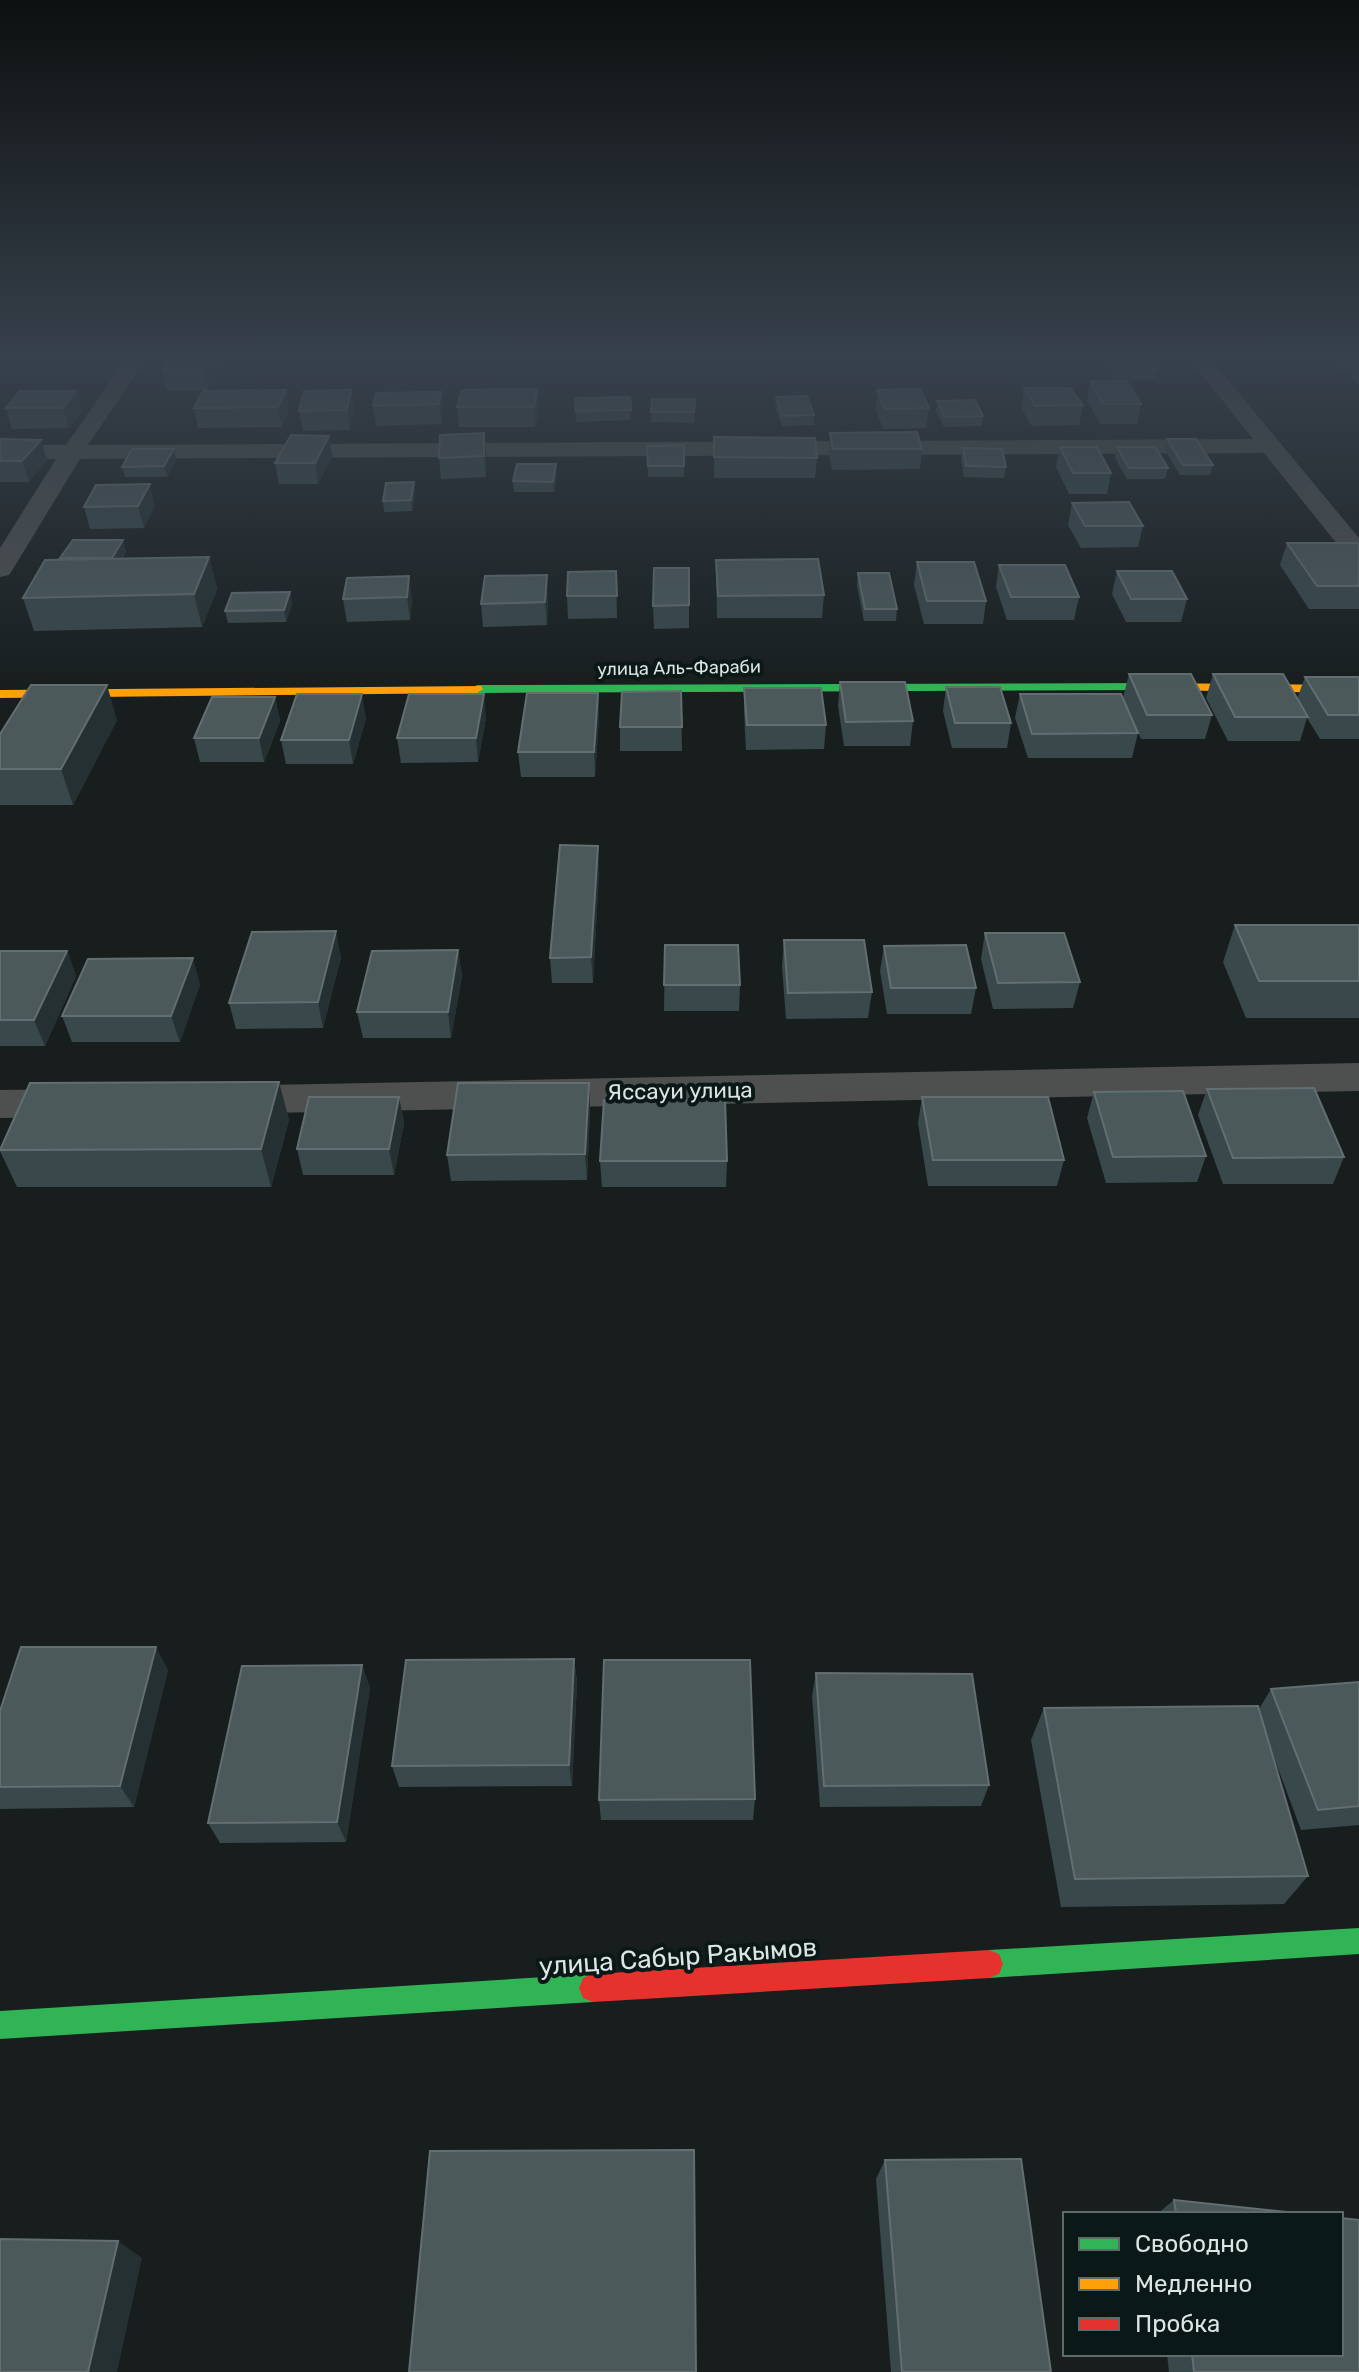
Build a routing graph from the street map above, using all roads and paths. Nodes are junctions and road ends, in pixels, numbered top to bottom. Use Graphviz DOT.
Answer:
graph roads {
  1 [pos="63,467"];
  2 [pos="1286,467"];
  3 [pos="1359,555"];
  4 [pos="0,569"];
  5 [pos="1359,689"];
  6 [pos="0,694"];
  7 [pos="1359,1077"];
  8 [pos="192,1100"];
  9 [pos="112,1102"];
  10 [pos="0,1104"];
  11 [pos="1359,1941"];
  12 [pos="0,2025"];
  1 -- 4 [label="street"];
  2 -- 3 [label="street"];
  5 -- 6 [label="main road, улица Аль-Фараби"];
  7 -- 8 [label="street, Яссауи улица"];
  9 -- 10 [label="street"];
  11 -- 12 [label="main road, улица Сабыр Ракымов"];
}
